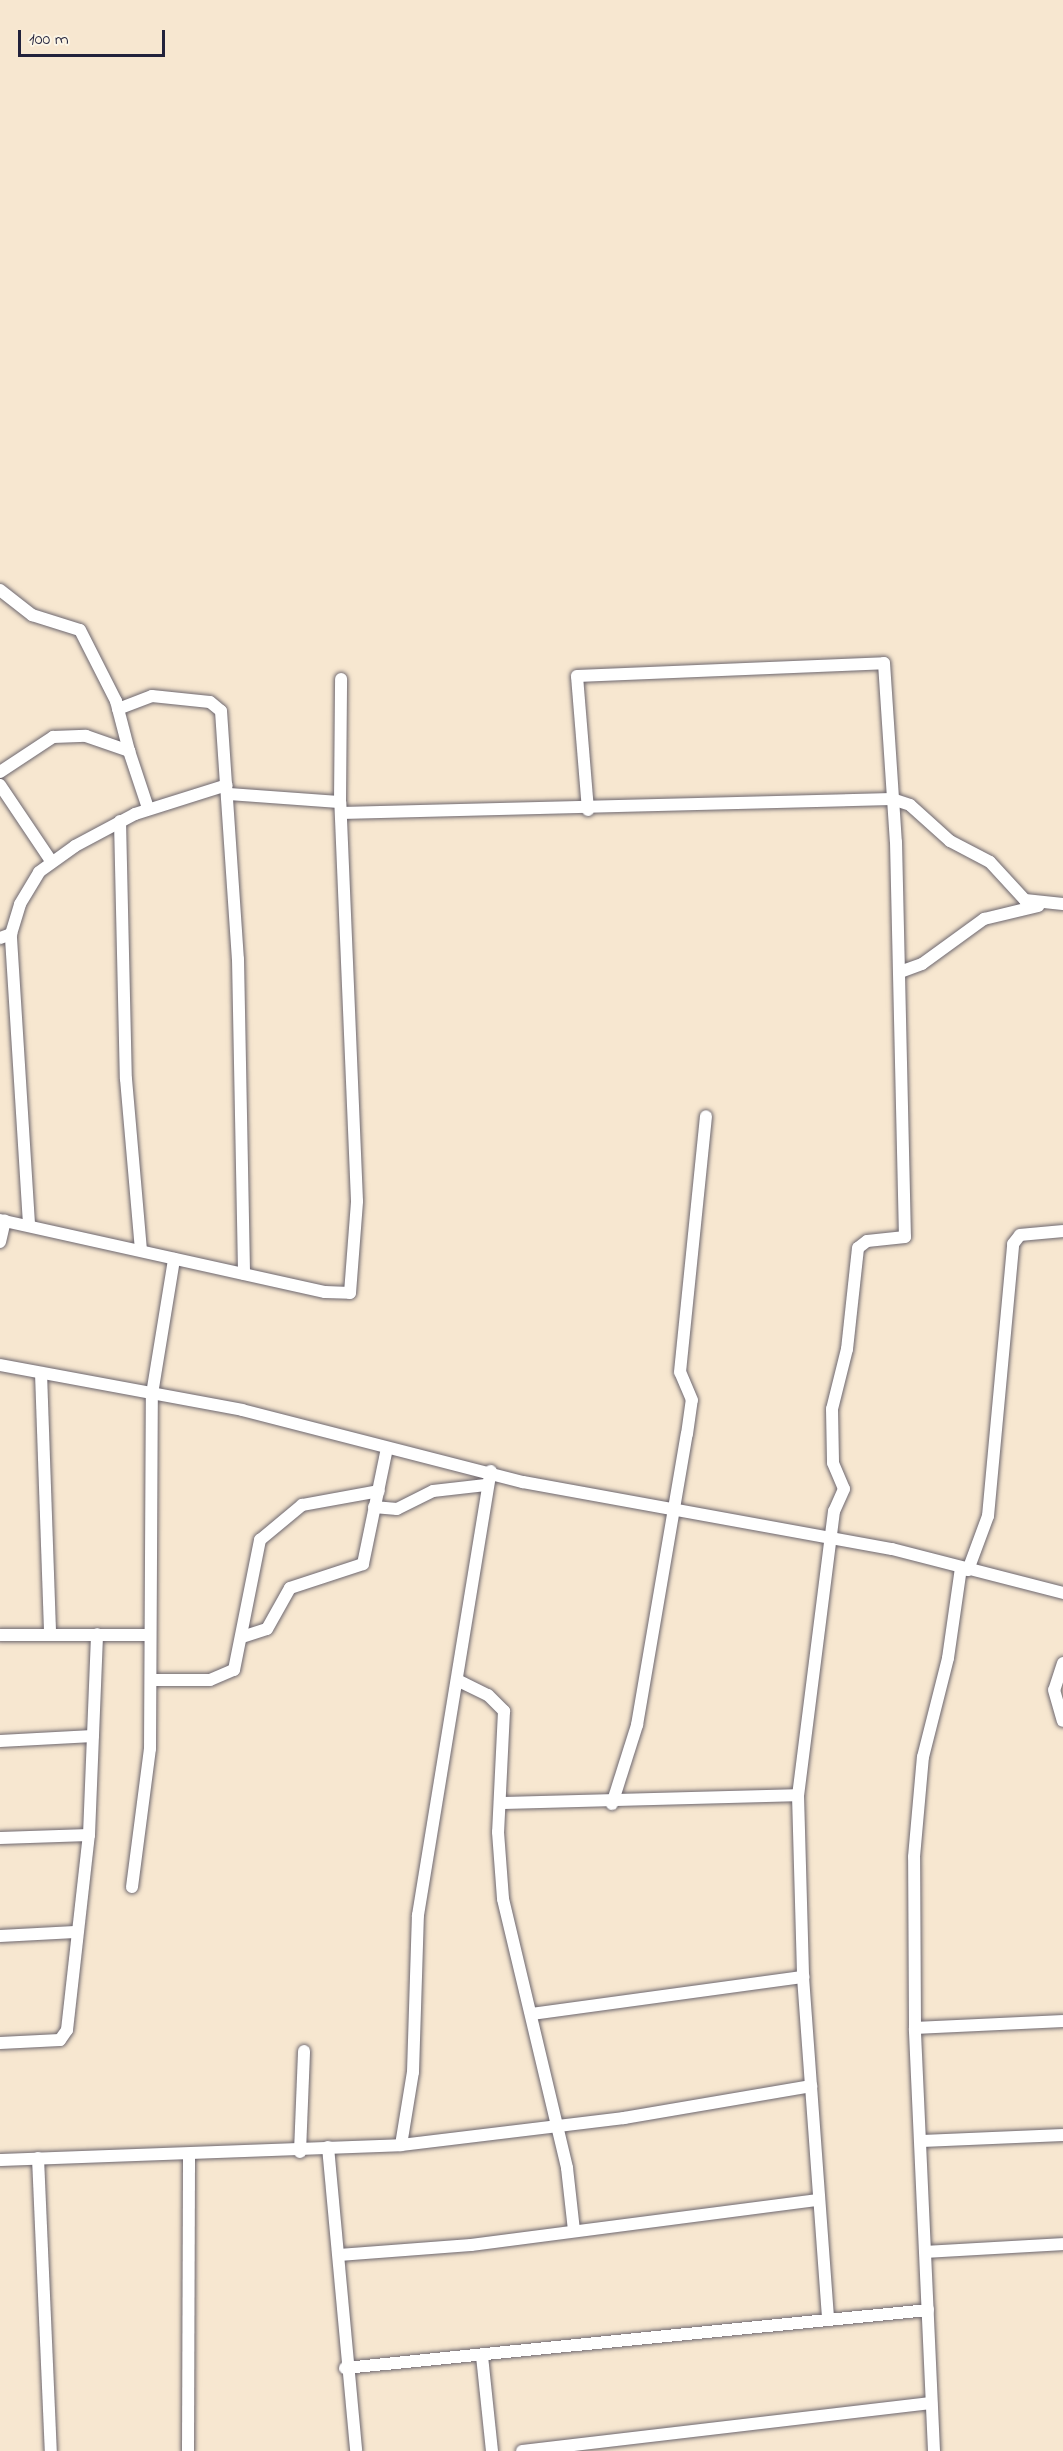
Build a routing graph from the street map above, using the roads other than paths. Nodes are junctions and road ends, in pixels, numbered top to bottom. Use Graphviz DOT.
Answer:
graph roads {
  1 [pos="0,590"];
  2 [pos="341,680"];
  3 [pos="118,709"];
  4 [pos="129,751"];
  5 [pos="0,772"];
  6 [pos="0,785"];
  7 [pos="228,789"];
  8 [pos="892,799"];
  9 [pos="341,807"];
  10 [pos="148,808"];
  11 [pos="588,810"];
  12 [pos="120,821"];
  13 [pos="51,861"];
  14 [pos="1042,904"];
  15 [pos="1063,904"];
  16 [pos="6,936"];
  17 [pos="900,972"];
  18 [pos="706,1116"];
  19 [pos="3,1220"];
  20 [pos="29,1224"];
  21 [pos="1063,1231"];
  22 [pos="0,1242"];
  23 [pos="141,1249"];
  24 [pos="174,1259"];
  25 [pos="244,1274"];
  26 [pos="0,1365"];
  27 [pos="40,1373"];
  28 [pos="152,1394"];
  29 [pos="387,1448"];
  30 [pos="491,1471"];
  31 [pos="486,1485"];
  32 [pos="379,1491"];
  33 [pos="375,1507"];
  34 [pos="673,1508"];
  35 [pos="831,1538"];
  36 [pos="964,1569"];
  37 [pos="1063,1593"];
  38 [pos="50,1633"];
  39 [pos="97,1634"];
  40 [pos="0,1635"];
  41 [pos="150,1635"];
  42 [pos="242,1637"];
  43 [pos="1063,1663"];
  44 [pos="151,1680"];
  45 [pos="459,1681"];
  46 [pos="1063,1721"];
  47 [pos="93,1736"];
  48 [pos="0,1741"];
  49 [pos="798,1795"];
  50 [pos="500,1803"];
  51 [pos="612,1804"];
  52 [pos="89,1835"];
  53 [pos="0,1838"];
  54 [pos="132,1887"];
  55 [pos="75,1932"];
  56 [pos="0,1936"];
  57 [pos="803,1977"];
  58 [pos="532,2014"];
  59 [pos="1063,2021"];
  60 [pos="915,2028"];
  61 [pos="0,2043"];
  62 [pos="304,2051"];
  63 [pos="811,2086"];
  64 [pos="553,2126"];
  65 [pos="1063,2135"];
  66 [pos="922,2141"];
  67 [pos="400,2145"];
  68 [pos="328,2147"];
  69 [pos="300,2152"];
  70 [pos="189,2155"];
  71 [pos="38,2158"];
  72 [pos="0,2160"];
  73 [pos="818,2200"];
  74 [pos="574,2230"];
  75 [pos="1063,2244"];
  76 [pos="926,2252"];
  77 [pos="339,2255"];
  78 [pos="928,2310"];
  79 [pos="828,2317"];
  80 [pos="482,2356"];
  81 [pos="345,2368"];
  82 [pos="931,2403"];
  83 [pos="51,2451"];
  84 [pos="188,2451"];
  85 [pos="356,2451"];
  86 [pos="492,2451"];
  87 [pos="522,2451"];
  88 [pos="934,2451"];
  1 -- 3 [label="street"];
  2 -- 9 [label="street"];
  3 -- 4 [label="street"];
  3 -- 7 [label="street"];
  4 -- 5 [label="street"];
  4 -- 10 [label="street"];
  6 -- 13 [label="street"];
  7 -- 9 [label="street"];
  7 -- 10 [label="street"];
  7 -- 25 [label="street"];
  8 -- 11 [label="street"];
  8 -- 11 [label="street"];
  8 -- 14 [label="street"];
  8 -- 17 [label="street"];
  9 -- 11 [label="street"];
  9 -- 25 [label="street"];
  10 -- 12 [label="street"];
  12 -- 13 [label="street"];
  12 -- 23 [label="street"];
  13 -- 16 [label="street"];
  14 -- 15 [label="street"];
  14 -- 17 [label="street"];
  16 -- 20 [label="street"];
  17 -- 35 [label="street"];
  18 -- 34 [label="street"];
  19 -- 20 [label="street"];
  19 -- 22 [label="street"];
  20 -- 23 [label="street"];
  21 -- 36 [label="street"];
  23 -- 24 [label="street"];
  24 -- 25 [label="street"];
  24 -- 28 [label="street"];
  26 -- 27 [label="street"];
  27 -- 28 [label="street"];
  27 -- 38 [label="street"];
  28 -- 29 [label="street"];
  28 -- 41 [label="street"];
  29 -- 30 [label="street"];
  29 -- 32 [label="street"];
  30 -- 31 [label="street"];
  30 -- 34 [label="street"];
  31 -- 33 [label="street"];
  31 -- 45 [label="street"];
  32 -- 33 [label="street"];
  32 -- 42 [label="street"];
  33 -- 42 [label="street"];
  34 -- 35 [label="street"];
  34 -- 51 [label="street"];
  35 -- 36 [label="street"];
  35 -- 49 [label="street"];
  36 -- 37 [label="street"];
  36 -- 60 [label="street"];
  38 -- 39 [label="street"];
  38 -- 40 [label="street"];
  39 -- 41 [label="street"];
  39 -- 47 [label="street"];
  41 -- 44 [label="street"];
  42 -- 44 [label="street"];
  43 -- 46 [label="street"];
  44 -- 54 [label="street"];
  45 -- 50 [label="street"];
  45 -- 67 [label="street"];
  47 -- 48 [label="street"];
  47 -- 52 [label="street"];
  49 -- 51 [label="street"];
  49 -- 57 [label="street"];
  50 -- 51 [label="street"];
  50 -- 58 [label="street"];
  52 -- 53 [label="street"];
  52 -- 55 [label="street"];
  55 -- 56 [label="street"];
  55 -- 61 [label="street"];
  57 -- 58 [label="street"];
  57 -- 63 [label="street"];
  58 -- 64 [label="street"];
  59 -- 60 [label="street"];
  60 -- 66 [label="street"];
  62 -- 69 [label="street"];
  63 -- 64 [label="street"];
  63 -- 73 [label="street"];
  64 -- 67 [label="street"];
  64 -- 74 [label="street"];
  65 -- 66 [label="street"];
  66 -- 76 [label="street"];
  67 -- 68 [label="street"];
  68 -- 69 [label="street"];
  68 -- 77 [label="street"];
  69 -- 70 [label="street"];
  70 -- 71 [label="street"];
  70 -- 84 [label="street"];
  71 -- 72 [label="street"];
  71 -- 83 [label="street"];
  73 -- 74 [label="street"];
  73 -- 79 [label="street"];
  74 -- 77 [label="street"];
  75 -- 76 [label="street"];
  76 -- 78 [label="street"];
  77 -- 81 [label="street"];
  78 -- 79 [label="street"];
  78 -- 82 [label="street"];
  79 -- 80 [label="street"];
  80 -- 81 [label="street"];
  80 -- 86 [label="street"];
  81 -- 85 [label="street"];
  82 -- 87 [label="street"];
  82 -- 88 [label="street"];
}
